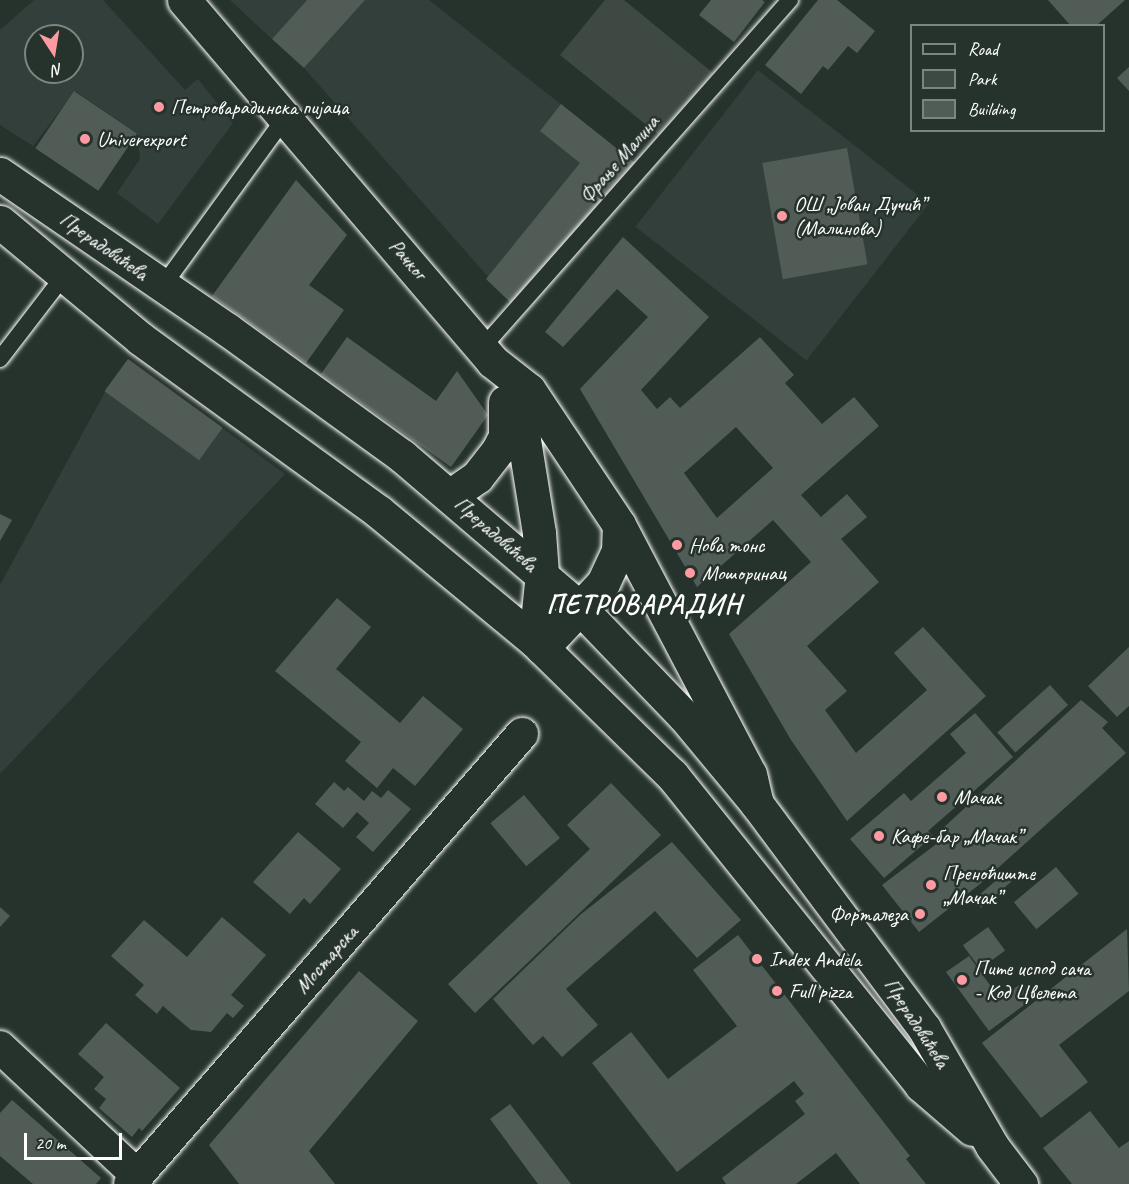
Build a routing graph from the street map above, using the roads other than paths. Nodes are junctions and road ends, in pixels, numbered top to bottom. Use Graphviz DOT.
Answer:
graph roads {
  1 [pos="184,0"];
  2 [pos="790,0"];
  3 [pos="285,118"];
  4 [pos="0,174"];
  5 [pos="0,222"];
  6 [pos="63,277"];
  7 [pos="162,287"];
  8 [pos="487,354"];
  9 [pos="0,359"];
  10 [pos="506,403"];
  11 [pos="451,495"];
  12 [pos="619,525"];
  13 [pos="542,573"];
  14 [pos="580,608"];
  15 [pos="538,644"];
  16 [pos="522,734"];
  17 [pos="758,804"];
  18 [pos="0,1047"];
  19 [pos="992,1146"];
  20 [pos="141,1178"];
  21 [pos="1021,1184"];
  1 -- 3 [label="main road, Рачког"];
  2 -- 8 [label="lane, Фрање Малина"];
  3 -- 7 [label="lane"];
  3 -- 8 [label="main road, Рачког"];
  4 -- 7 [label="main road, Прерадовићева"];
  5 -- 6 [label="main road, Прерадовићева"];
  6 -- 9 [label="lane"];
  6 -- 15 [label="main road, Прерадовићева"];
  7 -- 11 [label="main road, Прерадовићева"];
  8 -- 10 [label="main road"];
  8 -- 12 [label="main road, Рачког"];
  10 -- 11 [label="main road"];
  10 -- 13 [label="main road"];
  11 -- 13 [label="main road, Прерадовићева"];
  12 -- 14 [label="main road"];
  12 -- 17 [label="main road, Рачког"];
  13 -- 14 [label="main road, Прерадовићева"];
  13 -- 15 [label="main road"];
  14 -- 15 [label="main road"];
  14 -- 17 [label="main road, Прерадовићева"];
  15 -- 19 [label="main road, Прерадовићева"];
  16 -- 20 [label="street, Мостарска"];
  17 -- 19 [label="main road, Прерадовићева"];
  18 -- 20 [label="street"];
  19 -- 21 [label="main road, Прерадовићева"];
}
